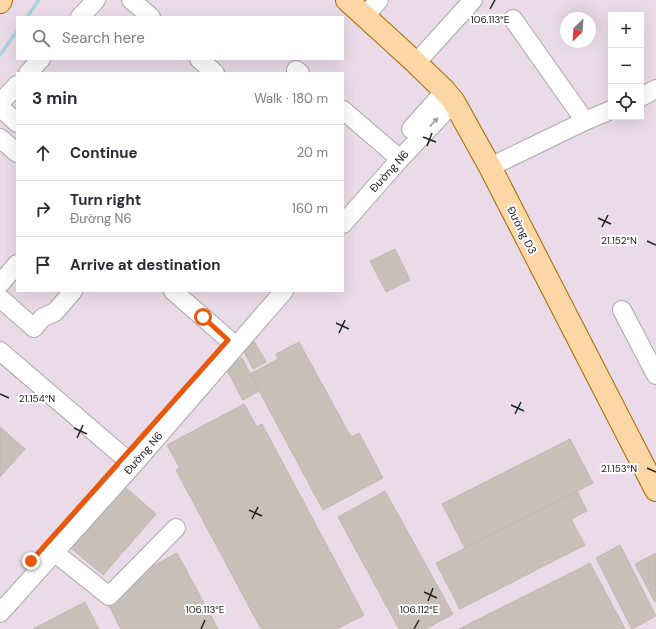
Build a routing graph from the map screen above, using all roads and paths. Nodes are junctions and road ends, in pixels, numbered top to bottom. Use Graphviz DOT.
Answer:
graph roads {
  1 [pos="96,0"];
  2 [pos="131,0"];
  3 [pos="347,0"];
  4 [pos="379,0"];
  5 [pos="473,0"];
  6 [pos="81,16"];
  7 [pos="149,16"];
  8 [pos="364,16"];
  9 [pos="513,19"];
  10 [pos="40,60"];
  11 [pos="200,60"];
  12 [pos="416,63"];
  13 [pos="29,72"];
  14 [pos="214,72"];
  15 [pos="16,86"];
  16 [pos="656,89"];
  17 [pos="644,95"];
  18 [pos="449,96"];
  19 [pos="0,103"];
  20 [pos="0,107"];
  21 [pos="344,111"];
  22 [pos="608,111"];
  23 [pos="585,121"];
  24 [pos="16,122"];
  25 [pos="0,138"];
  26 [pos="16,152"];
  27 [pos="396,155"];
  28 [pos="490,167"];
  29 [pos="344,207"];
  30 [pos="344,223"];
  31 [pos="16,265"];
  32 [pos="0,284"];
  33 [pos="72,292"];
  34 [pos="174,292"];
  35 [pos="269,292"];
  36 [pos="283,292"];
  37 [pos="0,298"];
  38 [pos="622,310"];
  39 [pos="228,340"];
  40 [pos="0,351"];
  41 [pos="656,375"];
  42 [pos="128,461"];
  43 [pos="656,490"];
  44 [pos="176,528"];
  45 [pos="54,552"];
  46 [pos="0,596"];
  47 [pos="0,613"];
  1 -- 6 [label="street"];
  2 -- 7 [label="street"];
  3 -- 8 [label="main road, Đường D3"];
  4 -- 8 [label="street"];
  5 -- 12 [label="street"];
  8 -- 12 [label="main road, Đường D3"];
  9 -- 23 [label="street"];
  10 -- 13 [label="street"];
  11 -- 14 [label="street"];
  12 -- 18 [label="main road, Đường D3"];
  15 -- 19 [label="street"];
  16 -- 17 [label="street"];
  18 -- 27 [label="street, Đường N6"];
  18 -- 28 [label="main road, Đường D3"];
  20 -- 24 [label="street"];
  21 -- 27 [label="street"];
  22 -- 23 [label="street"];
  23 -- 28 [label="street"];
  25 -- 26 [label="street"];
  27 -- 29 [label="street, Đường N6"];
  27 -- 30 [label="street, Đường N6"];
  28 -- 43 [label="main road, Đường D3"];
  31 -- 32 [label="street"];
  33 -- 37 [label="street"];
  34 -- 39 [label="street"];
  35 -- 39 [label="street, Đường N6"];
  36 -- 42 [label="street, Đường N6"];
  38 -- 41 [label="street"];
  39 -- 42 [label="street, Đường N6"];
  40 -- 42 [label="street"];
  42 -- 45 [label="street, Đường N6"];
  42 -- 46 [label="street, Đường N6"];
  44 -- 45 [label="street"];
  45 -- 47 [label="street, Đường N6"];
}
